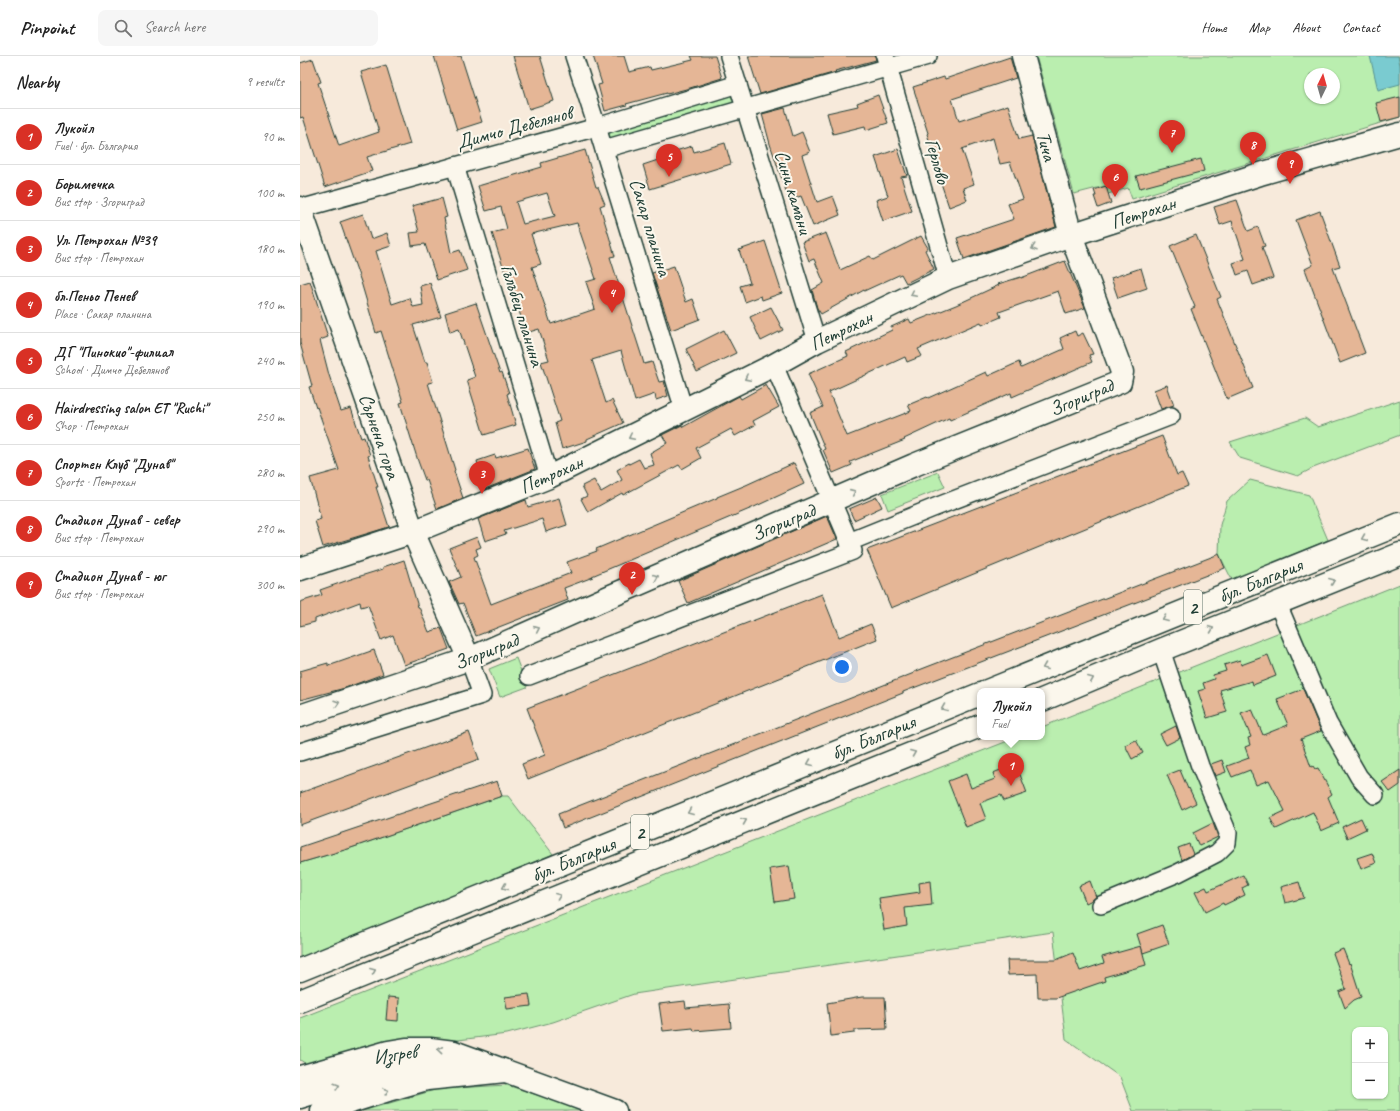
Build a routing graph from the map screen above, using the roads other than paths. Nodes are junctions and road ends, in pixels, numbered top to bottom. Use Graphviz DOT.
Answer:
graph roads {
  1 [pos="574,56"];
  2 [pos="729,56"];
  3 [pos="928,56"];
  4 [pos="1023,56"];
  5 [pos="887,62"];
  6 [pos="738,84"];
  7 [pos="745,109"];
  8 [pos="597,127"];
  9 [pos="1400,134"];
  10 [pos="604,149"];
  11 [pos="455,166"];
  12 [pos="300,208"];
  13 [pos="1071,235"];
  14 [pos="948,278"];
  15 [pos="817,341"];
  16 [pos="774,365"];
  17 [pos="684,410"];
  18 [pos="1171,416"];
  19 [pos="549,477"];
  20 [pos="832,502"];
  21 [pos="1400,524"];
  22 [pos="414,532"];
  23 [pos="849,542"];
  24 [pos="1400,554"];
  25 [pos="300,569"];
  26 [pos="1277,602"];
  27 [pos="1161,650"];
  28 [pos="469,659"];
  29 [pos="529,676"];
  30 [pos="994,688"];
  31 [pos="977,695"];
  32 [pos="1045,699"];
  33 [pos="300,716"];
  34 [pos="977,727"];
  35 [pos="300,752"];
  36 [pos="1375,796"];
  37 [pos="1101,905"];
  38 [pos="300,970"];
  39 [pos="337,986"];
  40 [pos="300,1001"];
  41 [pos="300,1010"];
  42 [pos="498,1068"];
  43 [pos="300,1077"];
  44 [pos="300,1097"];
  45 [pos="322,1111"];
  46 [pos="615,1111"];
  1 -- 8 [label="street, Сакар планина"];
  2 -- 6 [label="street, Сини камъни"];
  3 -- 5 [label="street"];
  4 -- 13 [label="main road, Тича"];
  5 -- 7 [label="street"];
  5 -- 14 [label="street, Герлово"];
  6 -- 7 [label="street, Сини камъни"];
  6 -- 8 [label="street, Димчо Дебелянов"];
  7 -- 10 [label="street"];
  7 -- 15 [label="street, Сини камъни"];
  8 -- 10 [label="street, Сакар планина"];
  8 -- 11 [label="street, Димчо Дебелянов"];
  9 -- 13 [label="main road, Петрохан"];
  10 -- 17 [label="street, Сакар планина"];
  11 -- 12 [label="street, Димчо Дебелянов"];
  11 -- 19 [label="street, Гълъбец планина"];
  12 -- 22 [label="main road, Сърнена гора"];
  13 -- 14 [label="main road, Петрохан, one-way"];
  20 -- 13 [label="main road, Згориград, one-way"];
  14 -- 15 [label="main road, Петрохан, one-way"];
  15 -- 16 [label="main road, Петрохан"];
  16 -- 17 [label="main road, Петрохан, one-way"];
  16 -- 20 [label="street"];
  17 -- 19 [label="main road, Петрохан, one-way"];
  18 -- 23 [label="street"];
  19 -- 22 [label="main road, Петрохан"];
  20 -- 23 [label="street"];
  28 -- 20 [label="main road, Згориград, one-way"];
  21 -- 30 [label="main road, бул. България / 2, one-way"];
  22 -- 25 [label="main road, Петрохан"];
  22 -- 28 [label="main road, Сърнена гора"];
  23 -- 29 [label="street"];
  26 -- 24 [label="main road, бул. България / 2, one-way"];
  27 -- 26 [label="main road, бул. България / 2, one-way"];
  26 -- 36 [label="street"];
  32 -- 27 [label="main road, бул. България / 2, one-way"];
  27 -- 37 [label="street"];
  33 -- 28 [label="main road, Згориград, one-way"];
  28 -- 35 [label="street"];
  31 -- 38 [label="main road, бул. България / 2, one-way"];
  39 -- 34 [label="main road, бул. България / 2, one-way"];
  39 -- 40 [label="main road, бул. България / 2"];
  39 -- 41 [label="main road"];
  42 -- 43 [label="main road, Изгрев, one-way"];
  44 -- 42 [label="main road, Изгрев, one-way"];
  45 -- 42 [label="main road, one-way"];
  42 -- 46 [label="main road, Изгрев"];
}
